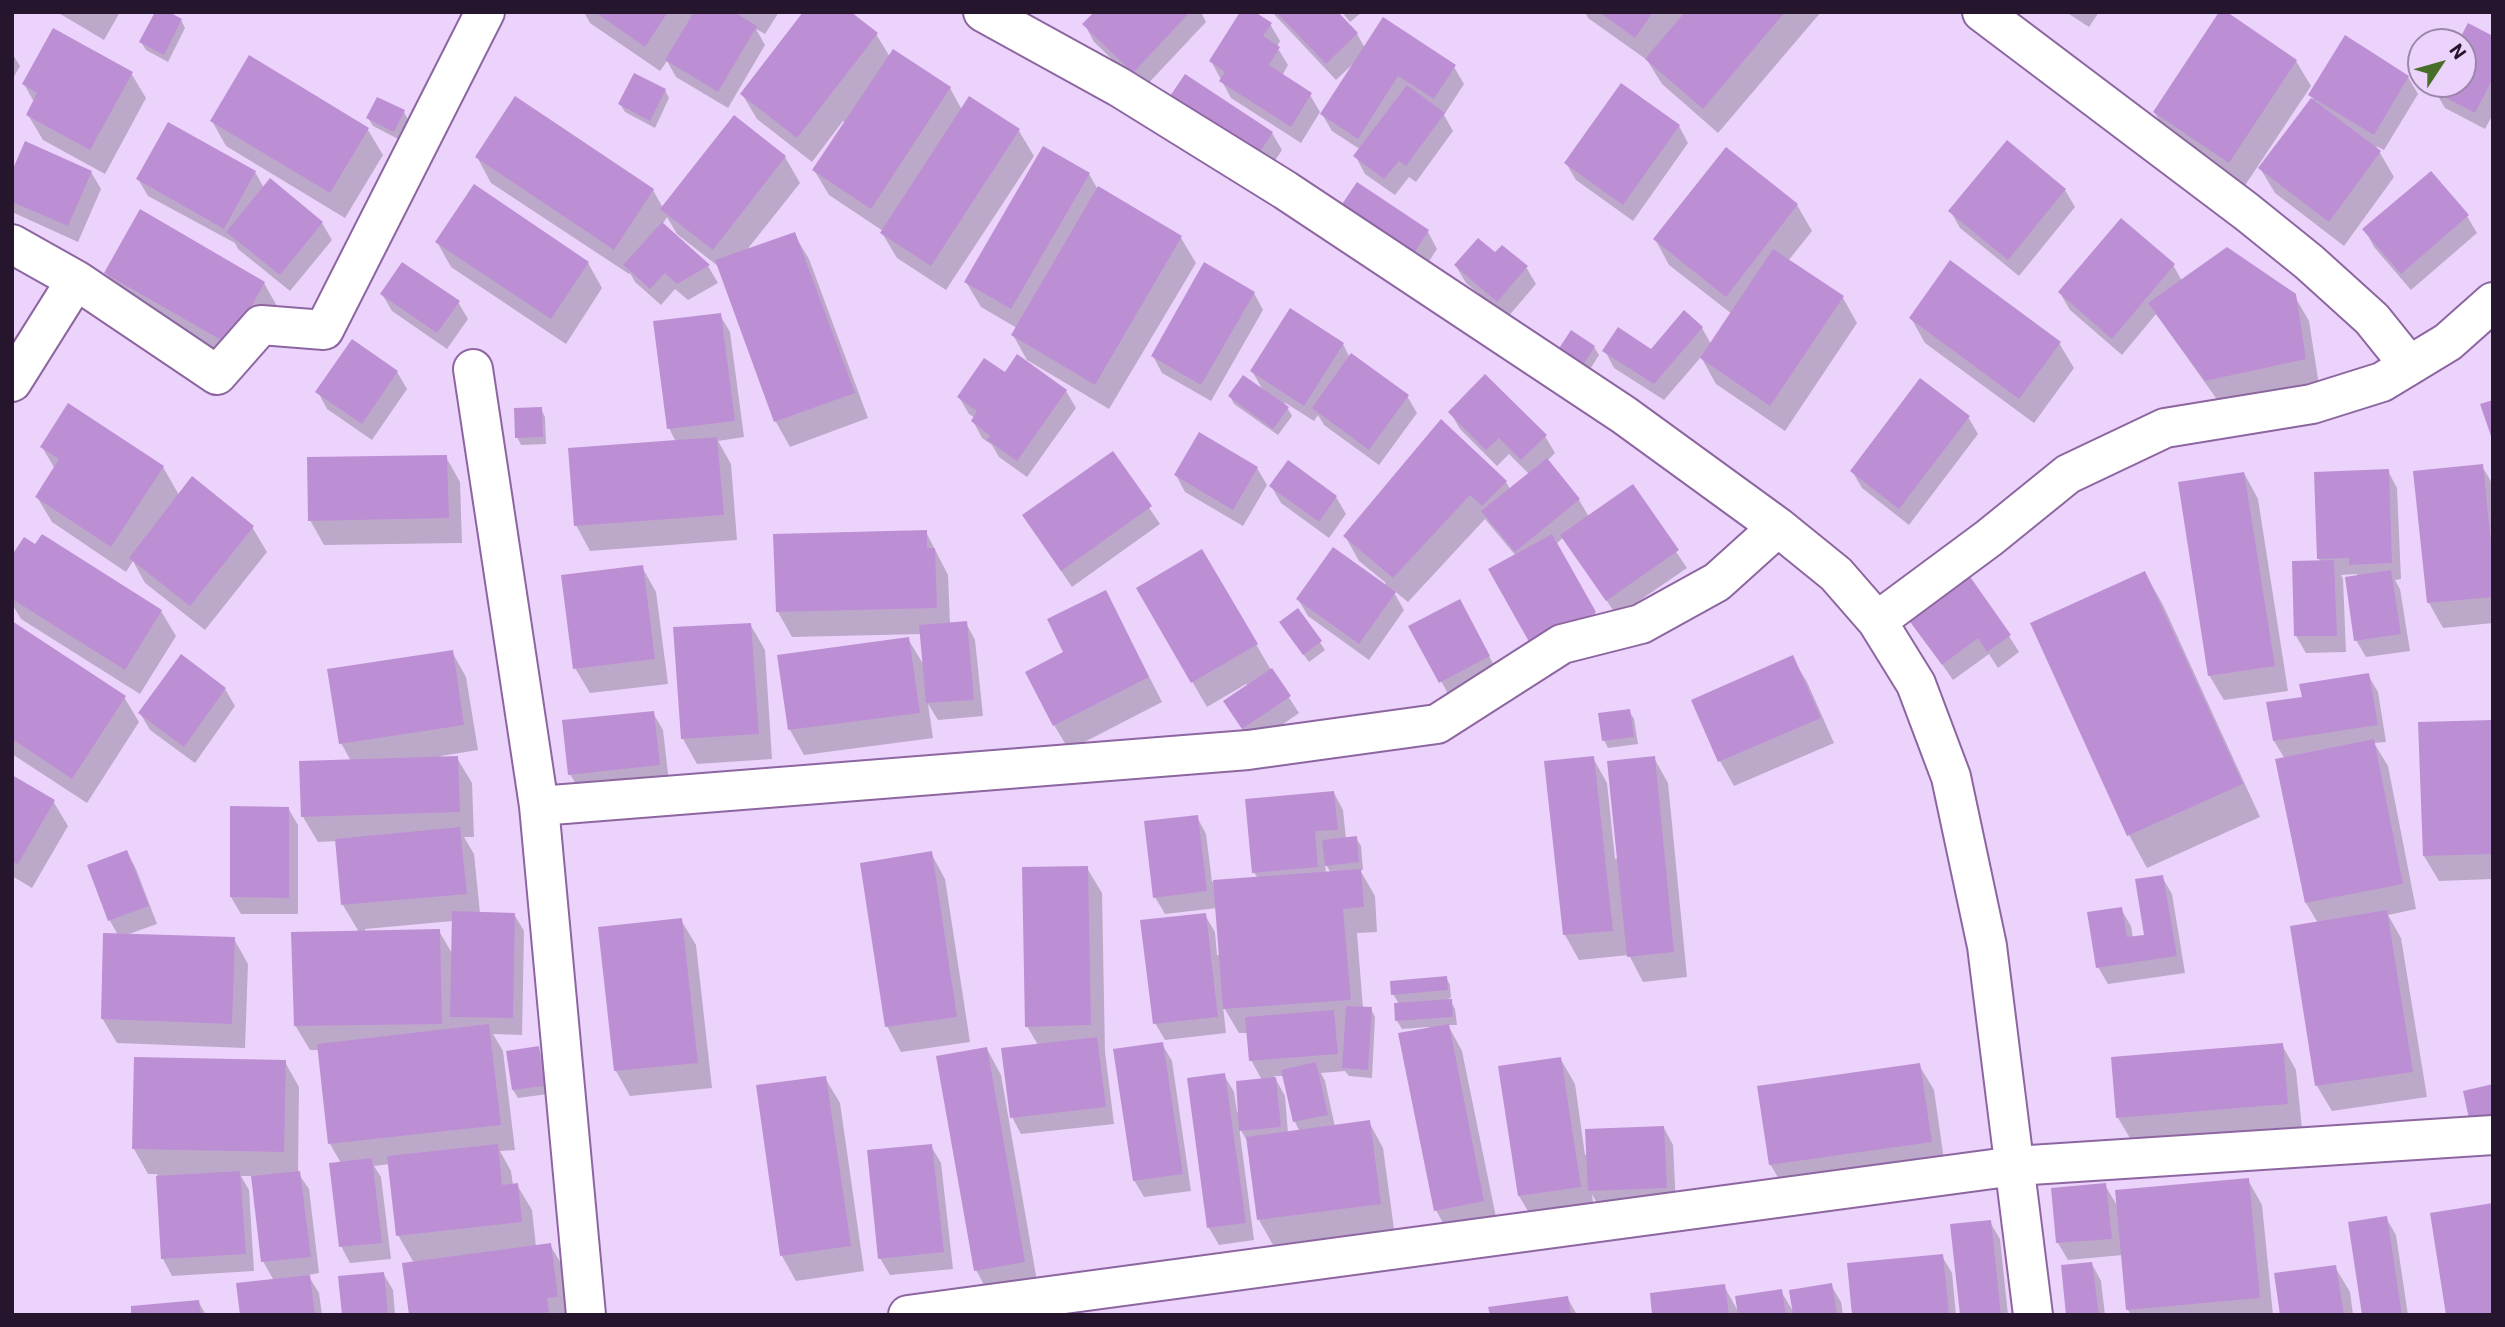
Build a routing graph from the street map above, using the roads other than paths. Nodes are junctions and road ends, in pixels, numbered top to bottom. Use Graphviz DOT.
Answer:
graph roads {
  1 [pos="485,12"];
  2 [pos="983,12"];
  3 [pos="1983,12"];
  4 [pos="12,244"];
  5 [pos="76,280"];
  6 [pos="2493,302"];
  7 [pos="2409,365"];
  8 [pos="473,369"];
  9 [pos="12,382"];
  10 [pos="1778,527"];
  11 [pos="1877,621"];
  12 [pos="539,806"];
  13 [pos="2493,1135"];
  14 [pos="2015,1166"];
  15 [pos="586,1315"];
  16 [pos="908,1315"];
  17 [pos="2033,1315"];
  1 -- 5 [label="street"];
  2 -- 10 [label="street"];
  3 -- 7 [label="street"];
  4 -- 5 [label="street"];
  5 -- 9 [label="street"];
  6 -- 7 [label="street"];
  7 -- 11 [label="street"];
  8 -- 12 [label="street"];
  10 -- 11 [label="street"];
  10 -- 12 [label="street"];
  11 -- 14 [label="street"];
  12 -- 15 [label="street"];
  13 -- 14 [label="street"];
  14 -- 16 [label="street"];
  14 -- 17 [label="street"];
}
